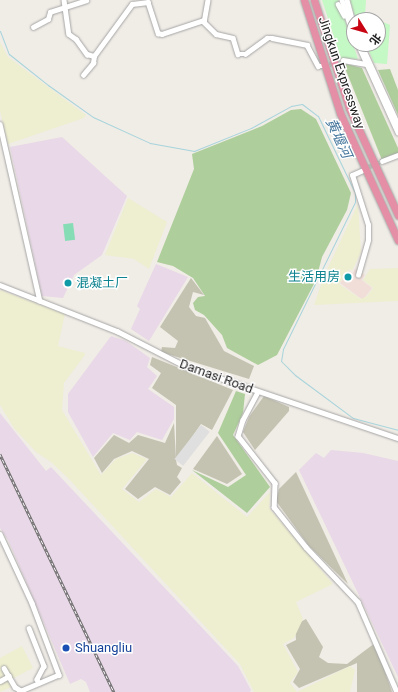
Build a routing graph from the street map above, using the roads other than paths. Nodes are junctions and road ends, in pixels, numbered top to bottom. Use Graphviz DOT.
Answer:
graph roads {
  1 [pos="64,0"];
  2 [pos="86,0"];
  3 [pos="208,0"];
  4 [pos="304,0"];
  5 [pos="314,0"];
  6 [pos="346,0"];
  7 [pos="340,2"];
  8 [pos="65,8"];
  9 [pos="350,12"];
  10 [pos="346,17"];
  11 [pos="204,20"];
  12 [pos="33,27"];
  13 [pos="361,52"];
  14 [pos="365,52"];
  15 [pos="94,56"];
  16 [pos="342,60"];
  17 [pos="367,64"];
  18 [pos="322,66"];
  19 [pos="83,75"];
  20 [pos="0,124"];
  21 [pos="398,124"];
  22 [pos="398,132"];
  23 [pos="398,155"];
  24 [pos="382,161"];
  25 [pos="361,171"];
  26 [pos="398,215"];
  27 [pos="398,240"];
  28 [pos="358,275"];
  29 [pos="0,285"];
  30 [pos="40,302"];
  31 [pos="258,392"];
  32 [pos="398,438"];
  33 [pos="0,534"];
  34 [pos="29,628"];
  35 [pos="4,668"];
  36 [pos="9,676"];
  37 [pos="0,681"];
  38 [pos="39,683"];
  39 [pos="20,691"];
  40 [pos="397,692"];
  1 -- 8 [label="street"];
  2 -- 8 [label="street"];
  3 -- 11 [label="street"];
  4 -- 27 [label="highway, Jingkun Expressway"];
  5 -- 26 [label="highway, Jingkun Expressway"];
  6 -- 9 [label="street"];
  7 -- 10 [label="street"];
  8 -- 12 [label="street"];
  8 -- 15 [label="street"];
  11 -- 15 [label="street"];
  11 -- 18 [label="street"];
  13 -- 17 [label="street"];
  14 -- 21 [label="street"];
  15 -- 19 [label="street"];
  16 -- 17 [label="street"];
  17 -- 22 [label="street"];
  20 -- 30 [label="street"];
  23 -- 24 [label="street"];
  25 -- 28 [label="street"];
  29 -- 30 [label="street, Damasi Road"];
  30 -- 31 [label="street, Damasi Road"];
  31 -- 32 [label="street, Damasi Road"];
  31 -- 40 [label="street"];
  33 -- 38 [label="street"];
  34 -- 38 [label="street"];
  35 -- 36 [label="street"];
  36 -- 37 [label="street"];
  36 -- 39 [label="street"];
  38 -- 39 [label="street"];
}
